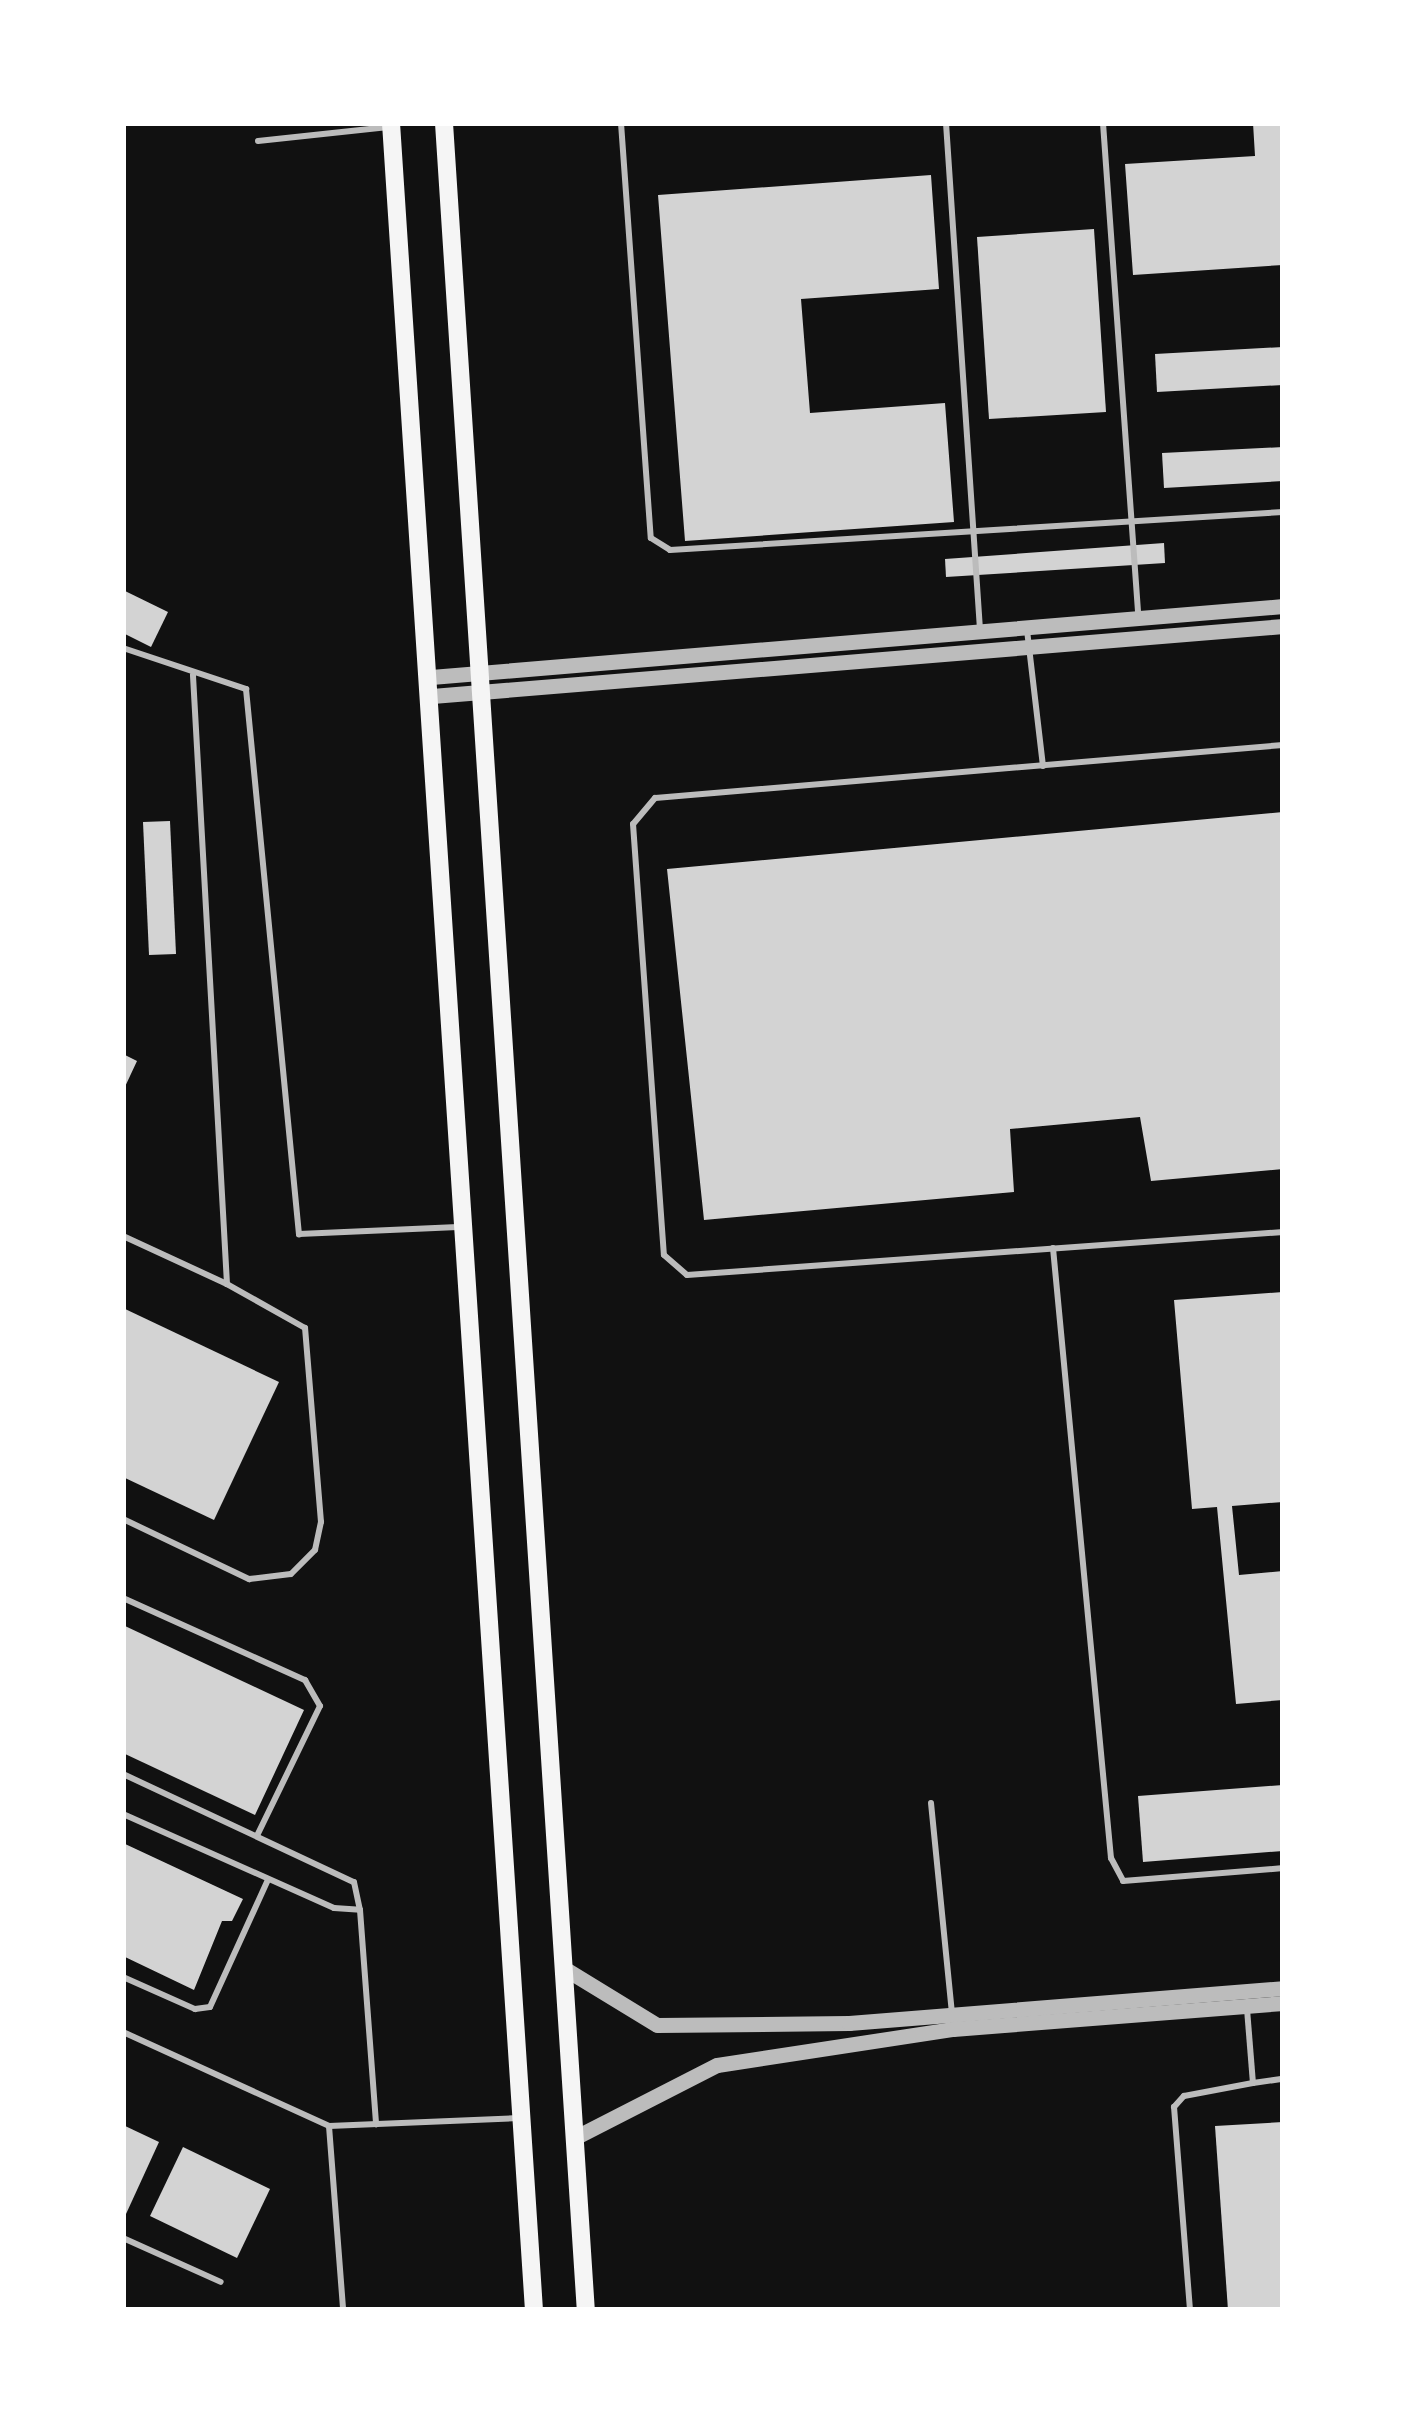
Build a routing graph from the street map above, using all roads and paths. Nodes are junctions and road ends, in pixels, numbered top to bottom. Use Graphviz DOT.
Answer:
graph roads {
  1 [pos="444,123"];
  2 [pos="621,123"];
  3 [pos="946,123"];
  4 [pos="1103,123"];
  5 [pos="391,125"];
  6 [pos="258,141"];
  7 [pos="1283,512"];
  8 [pos="1131,521"];
  9 [pos="974,531"];
  10 [pos="1283,607"];
  11 [pos="1138,619"];
  12 [pos="1026,626"];
  13 [pos="1283,626"];
  14 [pos="980,630"];
  15 [pos="1029,647"];
  16 [pos="123,648"];
  17 [pos="193,675"];
  18 [pos="483,683"];
  19 [pos="431,687"];
  20 [pos="1283,745"];
  21 [pos="1043,766"];
  22 [pos="466,1227"];
  23 [pos="1283,1232"];
  24 [pos="123,1236"];
  25 [pos="1053,1248"];
  26 [pos="227,1284"];
  27 [pos="123,1519"];
  28 [pos="123,1598"];
  29 [pos="123,1774"];
  30 [pos="931,1803"];
  31 [pos="123,1814"];
  32 [pos="257,1837"];
  33 [pos="1283,1868"];
  34 [pos="268,1880"];
  35 [pos="360,1910"];
  36 [pos="562,1967"];
  37 [pos="123,1977"];
  38 [pos="1283,1988"];
  39 [pos="1283,2003"];
  40 [pos="1247,2006"];
  41 [pos="953,2022"];
  42 [pos="123,2032"];
  43 [pos="1283,2079"];
  44 [pos="1253,2083"];
  45 [pos="523,2118"];
  46 [pos="376,2124"];
  47 [pos="329,2126"];
  48 [pos="576,2138"];
  49 [pos="123,2238"];
  50 [pos="221,2282"];
  51 [pos="343,2310"];
  52 [pos="534,2310"];
  53 [pos="586,2310"];
  54 [pos="1190,2310"];
  1 -- 18 [label="main road"];
  2 -- 9 [label="lane"];
  3 -- 9 [label="lane"];
  4 -- 8 [label="lane"];
  5 -- 6 [label="lane"];
  5 -- 19 [label="main road"];
  7 -- 8 [label="lane"];
  8 -- 9 [label="lane"];
  8 -- 11 [label="lane"];
  9 -- 14 [label="lane"];
  10 -- 11 [label="street"];
  11 -- 12 [label="street"];
  12 -- 14 [label="street"];
  12 -- 15 [label="lane"];
  13 -- 15 [label="street"];
  14 -- 18 [label="street"];
  15 -- 18 [label="street"];
  15 -- 21 [label="lane"];
  16 -- 17 [label="lane"];
  17 -- 22 [label="lane"];
  17 -- 26 [label="lane"];
  18 -- 19 [label="street"];
  18 -- 36 [label="main road"];
  19 -- 22 [label="main road"];
  20 -- 21 [label="lane"];
  21 -- 25 [label="lane"];
  22 -- 45 [label="main road"];
  23 -- 25 [label="lane"];
  24 -- 26 [label="lane"];
  25 -- 33 [label="lane"];
  26 -- 27 [label="lane"];
  28 -- 32 [label="lane"];
  29 -- 32 [label="lane"];
  30 -- 41 [label="lane"];
  31 -- 34 [label="lane"];
  32 -- 35 [label="lane"];
  34 -- 35 [label="lane"];
  34 -- 37 [label="lane"];
  35 -- 46 [label="lane"];
  36 -- 41 [label="street"];
  36 -- 48 [label="main road"];
  38 -- 41 [label="street"];
  39 -- 40 [label="street"];
  40 -- 41 [label="street"];
  40 -- 44 [label="lane"];
  41 -- 48 [label="street"];
  42 -- 47 [label="lane"];
  43 -- 44 [label="lane"];
  44 -- 54 [label="lane"];
  45 -- 46 [label="lane"];
  45 -- 52 [label="main road"];
  46 -- 47 [label="lane"];
  47 -- 51 [label="lane"];
  48 -- 53 [label="main road"];
  49 -- 50 [label="lane"];
}
